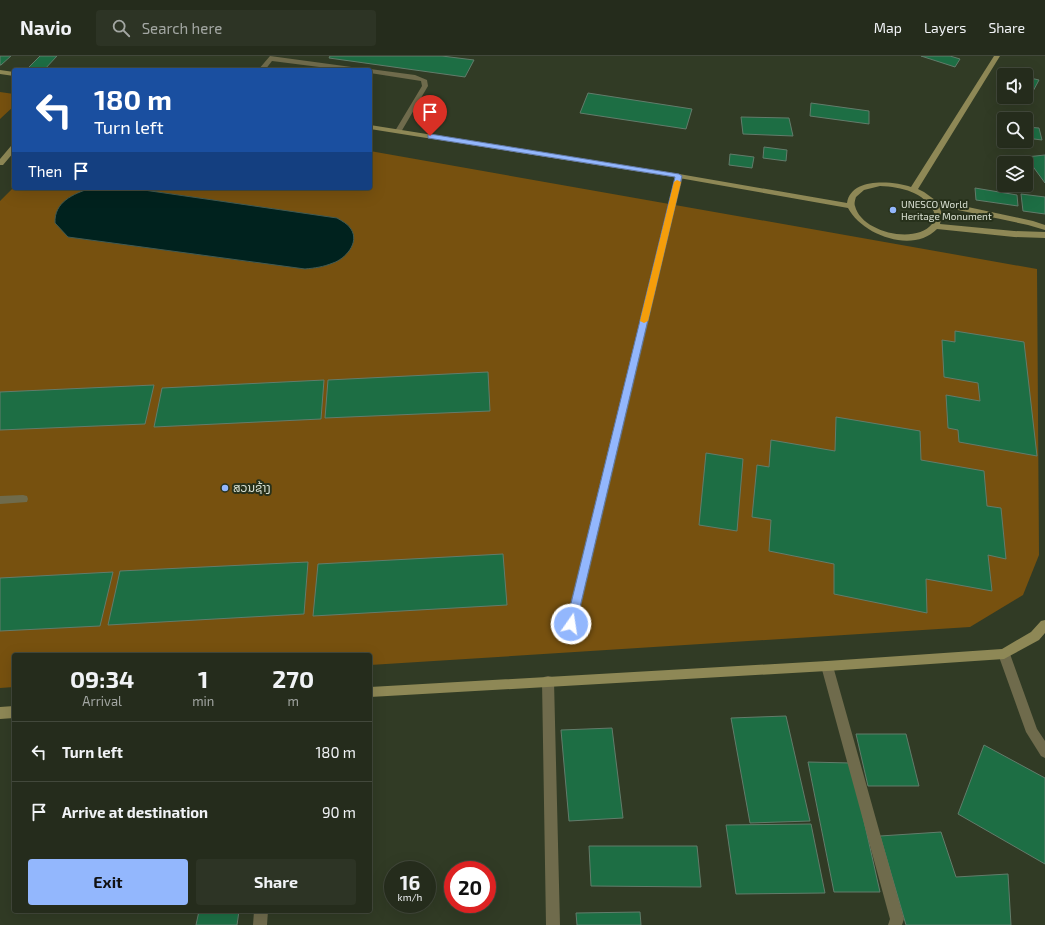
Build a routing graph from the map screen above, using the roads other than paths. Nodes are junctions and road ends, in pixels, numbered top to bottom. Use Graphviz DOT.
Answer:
graph roads {
  1 [pos="997,56"];
  2 [pos="272,58"];
  3 [pos="263,68"];
  4 [pos="344,68"];
  5 [pos="372,71"];
  6 [pos="0,72"];
  7 [pos="12,74"];
  8 [pos="372,127"];
  9 [pos="399,131"];
  10 [pos="12,150"];
  11 [pos="0,163"];
  12 [pos="679,176"];
  13 [pos="912,190"];
  14 [pos="931,202"];
  15 [pos="850,206"];
  16 [pos="936,226"];
  17 [pos="1045,228"];
  18 [pos="1045,235"];
  19 [pos="23,499"];
  20 [pos="0,500"];
  21 [pos="571,624"];
  22 [pos="1045,625"];
  23 [pos="1004,654"];
  24 [pos="828,666"];
  25 [pos="548,681"];
  26 [pos="372,692"];
  27 [pos="0,712"];
  28 [pos="12,712"];
  29 [pos="1045,752"];
  30 [pos="261,913"];
  31 [pos="260,925"];
  32 [pos="553,925"];
  33 [pos="895,925"];
  1 -- 13 [label="main road"];
  2 -- 3 [label="street"];
  2 -- 4 [label="street"];
  5 -- 9 [label="street"];
  6 -- 7 [label="main road"];
  8 -- 9 [label="main road"];
  9 -- 12 [label="main road"];
  10 -- 11 [label="main road"];
  12 -- 15 [label="main road"];
  12 -- 21 [label="street"];
  13 -- 14 [label="main road"];
  13 -- 15 [label="main road"];
  14 -- 16 [label="main road"];
  14 -- 17 [label="main road"];
  15 -- 16 [label="main road"];
  16 -- 18 [label="main road"];
  19 -- 20 [label="street"];
  22 -- 23 [label="main road"];
  23 -- 24 [label="main road"];
  23 -- 29 [label="street"];
  24 -- 25 [label="main road"];
  24 -- 33 [label="street"];
  25 -- 26 [label="main road"];
  25 -- 32 [label="street"];
  27 -- 28 [label="main road"];
  30 -- 31 [label="street"];
}
